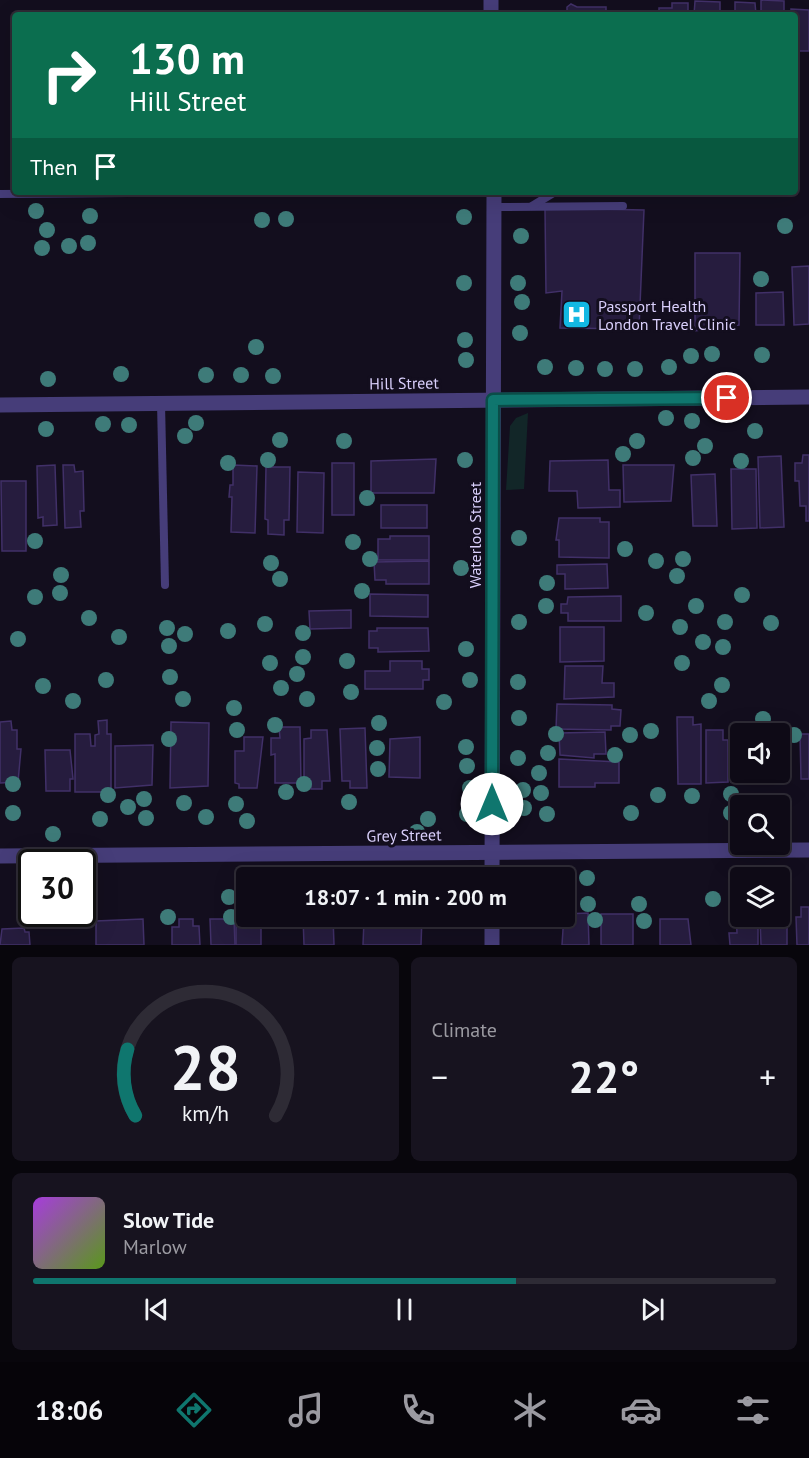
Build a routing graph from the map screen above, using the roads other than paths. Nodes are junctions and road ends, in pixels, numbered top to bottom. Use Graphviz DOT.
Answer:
graph roads {
  1 [pos="550,195"];
  2 [pos="591,195"];
  3 [pos="494,200"];
  4 [pos="532,206"];
  5 [pos="591,206"];
  6 [pos="623,206"];
  7 [pos="809,397"];
  8 [pos="493,400"];
  9 [pos="161,403"];
  10 [pos="0,405"];
  11 [pos="165,585"];
  12 [pos="809,850"];
  13 [pos="492,852"];
  14 [pos="0,856"];
  15 [pos="492,867"];
  16 [pos="492,927"];
  17 [pos="492,945"];
  1 -- 4 [label="lane"];
  2 -- 5 [label="lane"];
  3 -- 4 [label="lane"];
  3 -- 8 [label="street, Waterloo Street"];
  4 -- 5 [label="lane"];
  5 -- 6 [label="lane"];
  7 -- 8 [label="street, Hill Street"];
  8 -- 9 [label="street, Hill Street"];
  8 -- 13 [label="street, Waterloo Street"];
  9 -- 10 [label="street, Hill Street"];
  9 -- 11 [label="lane"];
  12 -- 13 [label="street, Grey Street"];
  13 -- 14 [label="street, Grey Street"];
  13 -- 15 [label="street, Waterloo Street"];
  16 -- 17 [label="street"];
}
